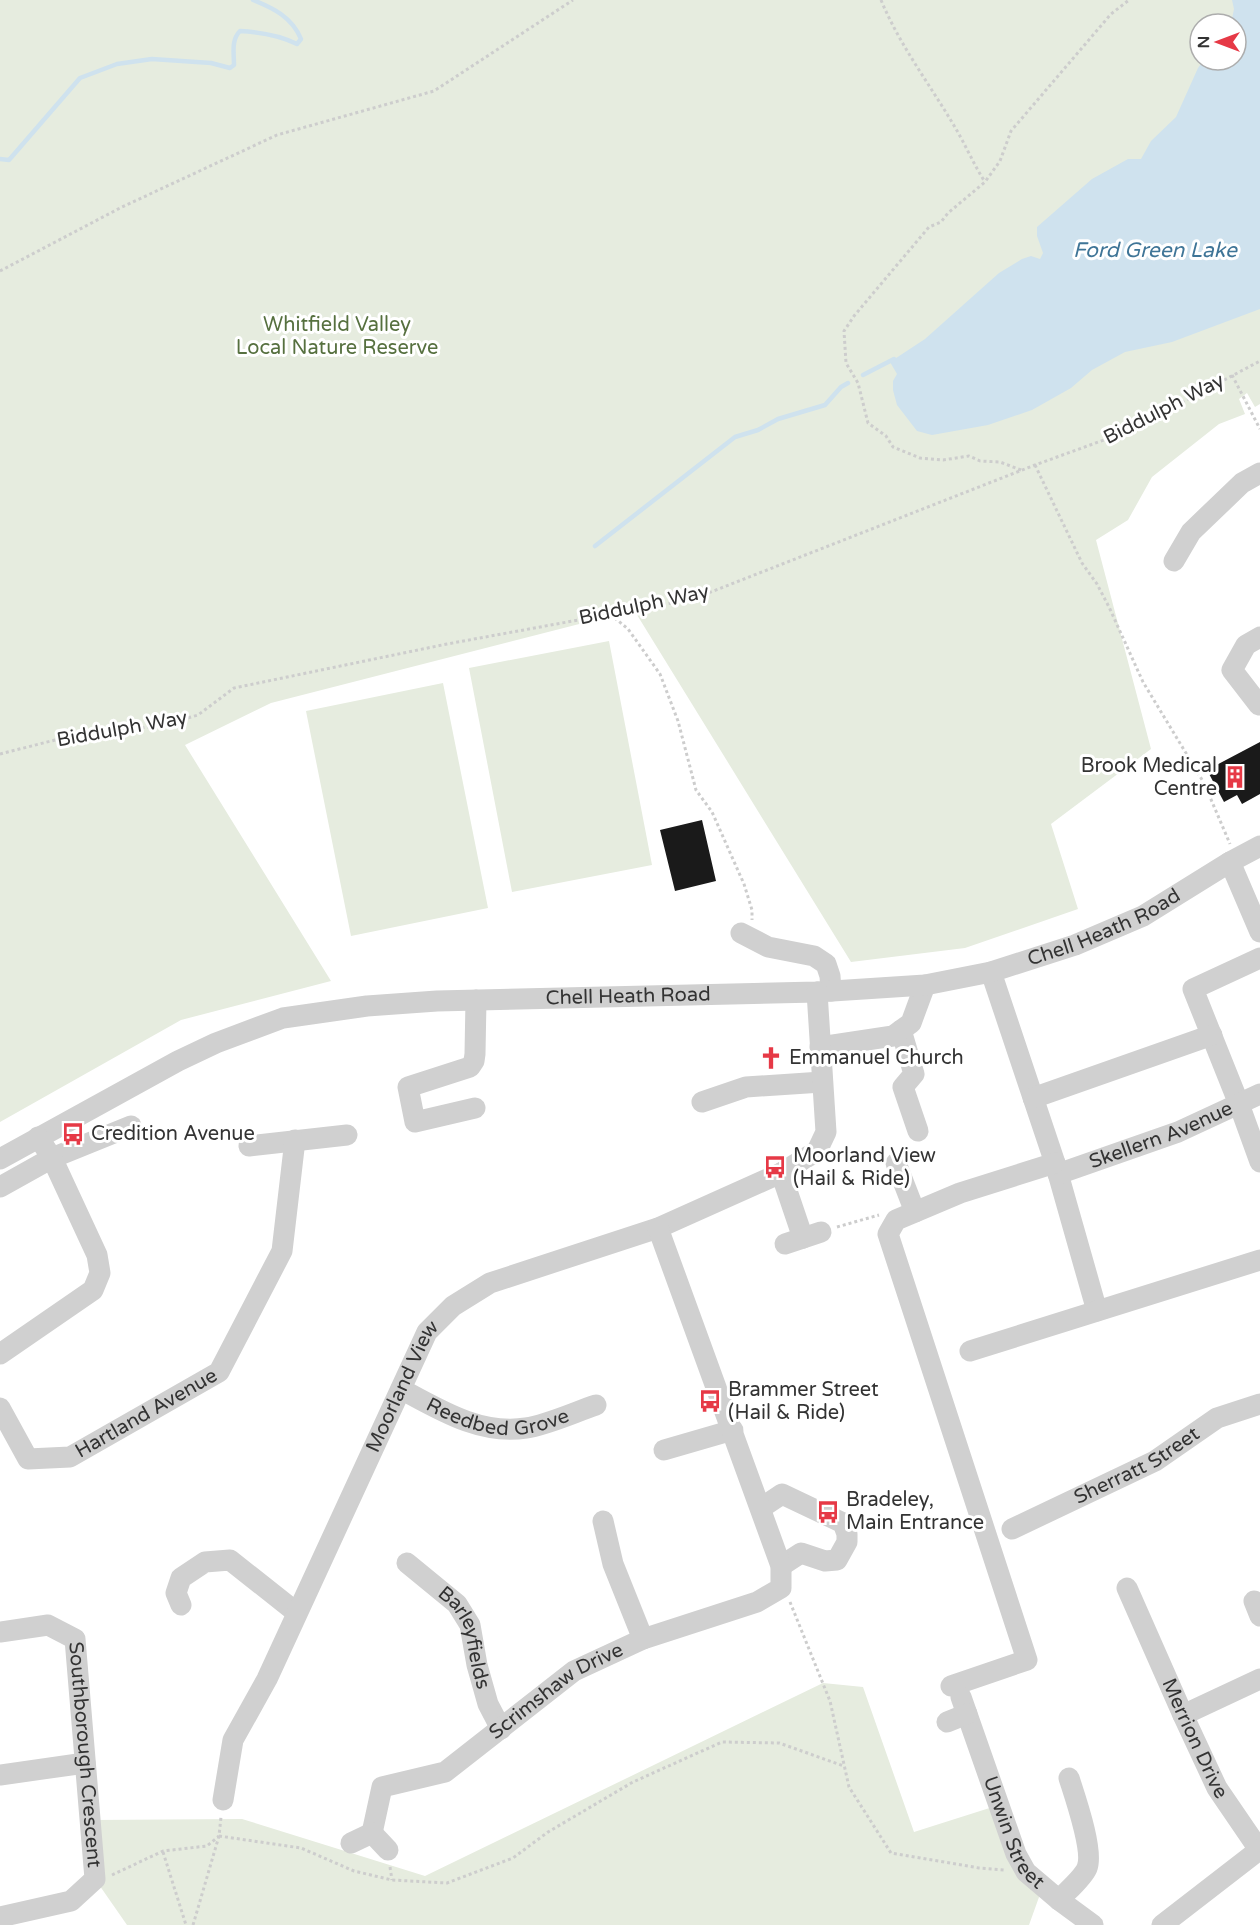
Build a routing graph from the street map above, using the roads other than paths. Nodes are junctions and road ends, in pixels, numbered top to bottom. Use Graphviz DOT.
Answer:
graph roads {
  1 [pos="1260,473"];
  2 [pos="1174,561"];
  3 [pos="1260,637"];
  4 [pos="1259,705"];
  5 [pos="1260,846"];
  6 [pos="1233,860"];
  7 [pos="1260,932"];
  8 [pos="747,935"];
  9 [pos="1260,958"];
  10 [pos="991,972"];
  11 [pos="925,985"];
  12 [pos="824,992"];
  13 [pos="476,1000"];
  14 [pos="901,1030"];
  15 [pos="1212,1035"];
  16 [pos="820,1047"];
  17 [pos="822,1082"];
  18 [pos="1260,1094"];
  19 [pos="1033,1098"];
  20 [pos="702,1102"];
  21 [pos="1239,1104"];
  22 [pos="475,1108"];
  23 [pos="131,1126"];
  24 [pos="918,1131"];
  25 [pos="347,1135"];
  26 [pos="38,1137"];
  27 [pos="295,1140"];
  28 [pos="249,1146"];
  29 [pos="0,1158"];
  30 [pos="52,1158"];
  31 [pos="896,1162"];
  32 [pos="1260,1162"];
  33 [pos="1057,1168"];
  34 [pos="781,1173"];
  35 [pos="0,1187"];
  36 [pos="905,1216"];
  37 [pos="658,1228"];
  38 [pos="803,1238"];
  39 [pos="1260,1260"];
  40 [pos="1097,1311"];
  41 [pos="970,1351"];
  42 [pos="0,1354"];
  43 [pos="401,1389"];
  44 [pos="1260,1404"];
  45 [pos="596,1406"];
  46 [pos="0,1408"];
  47 [pos="733,1430"];
  48 [pos="664,1450"];
  49 [pos="761,1508"];
  50 [pos="603,1521"];
  51 [pos="1012,1529"];
  52 [pos="407,1563"];
  53 [pos="781,1578"];
  54 [pos="1127,1588"];
  55 [pos="181,1605"];
  56 [pos="297,1613"];
  57 [pos="0,1632"];
  58 [pos="642,1639"];
  59 [pos="1260,1679"];
  60 [pos="960,1699"];
  61 [pos="1183,1715"];
  62 [pos="947,1722"];
  63 [pos="501,1729"];
  64 [pos="85,1763"];
  65 [pos="0,1775"];
  66 [pos="1069,1778"];
  67 [pos="223,1800"];
  68 [pos="372,1833"];
  69 [pos="351,1843"];
  70 [pos="388,1850"];
  71 [pos="1260,1850"];
  72 [pos="1059,1900"];
  73 [pos="0,1917"];
  74 [pos="1093,1925"];
  75 [pos="1162,1925"];
  1 -- 2 [label="street"];
  3 -- 4 [label="street"];
  5 -- 6 [label="street, Chell Heath Road"];
  6 -- 7 [label="street"];
  6 -- 10 [label="street, Chell Heath Road"];
  8 -- 12 [label="street, Moorland View"];
  9 -- 15 [label="street"];
  10 -- 11 [label="street, Chell Heath Road"];
  10 -- 19 [label="street"];
  11 -- 12 [label="street, Chell Heath Road"];
  11 -- 14 [label="street"];
  12 -- 13 [label="street, Chell Heath Road"];
  12 -- 16 [label="street, Moorland View"];
  13 -- 22 [label="street"];
  13 -- 26 [label="street, Chell Heath Road"];
  14 -- 16 [label="street"];
  14 -- 24 [label="street"];
  15 -- 19 [label="street"];
  15 -- 21 [label="street"];
  16 -- 17 [label="street, Moorland View"];
  17 -- 20 [label="street"];
  17 -- 34 [label="street, Moorland View"];
  18 -- 21 [label="street, Skellern Avenue"];
  19 -- 33 [label="street"];
  21 -- 32 [label="street"];
  21 -- 33 [label="street, Skellern Avenue"];
  23 -- 30 [label="street"];
  25 -- 27 [label="street"];
  26 -- 29 [label="street, Chell Heath Road"];
  26 -- 30 [label="street"];
  27 -- 28 [label="street"];
  27 -- 46 [label="street, Hartland Avenue"];
  30 -- 35 [label="street"];
  30 -- 42 [label="street"];
  31 -- 36 [label="street"];
  33 -- 36 [label="street, Skellern Avenue"];
  33 -- 40 [label="street"];
  34 -- 37 [label="street, Moorland View"];
  34 -- 38 [label="street"];
  36 -- 60 [label="street"];
  37 -- 43 [label="street, Moorland View"];
  37 -- 47 [label="street"];
  39 -- 40 [label="street"];
  40 -- 41 [label="street"];
  43 -- 45 [label="street, Reedbed Grove"];
  43 -- 56 [label="street, Moorland View"];
  44 -- 51 [label="street, Sherratt Street"];
  47 -- 48 [label="street"];
  47 -- 49 [label="street"];
  49 -- 53 [label="street"];
  49 -- 53 [label="street, Scrimshaw Drive"];
  50 -- 58 [label="street"];
  52 -- 63 [label="street, Barleyfields"];
  53 -- 58 [label="street, Scrimshaw Drive"];
  54 -- 61 [label="street, Merrion Drive"];
  55 -- 56 [label="street"];
  56 -- 67 [label="street, Moorland View"];
  57 -- 64 [label="street, Southborough Crescent"];
  58 -- 63 [label="street, Scrimshaw Drive"];
  59 -- 61 [label="street"];
  60 -- 62 [label="street"];
  60 -- 72 [label="street, Unwin Street"];
  61 -- 71 [label="street, Merrion Drive"];
  63 -- 68 [label="street, Scrimshaw Drive"];
  64 -- 65 [label="street"];
  64 -- 73 [label="street, Southborough Crescent"];
  66 -- 72 [label="street"];
  68 -- 69 [label="street"];
  68 -- 70 [label="street"];
  71 -- 75 [label="street"];
  72 -- 74 [label="street, Unwin Street"];
}
